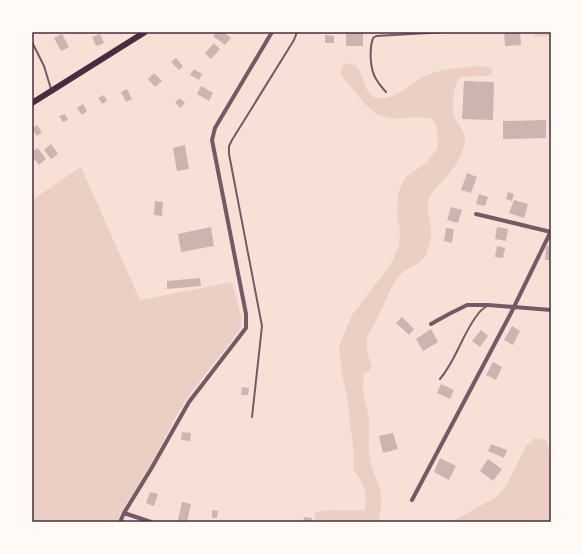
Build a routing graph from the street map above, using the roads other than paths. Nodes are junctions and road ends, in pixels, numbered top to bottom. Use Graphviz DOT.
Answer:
graph roads {
  1 [pos="145,32"];
  2 [pos="272,32"];
  3 [pos="297,32"];
  4 [pos="446,32"];
  5 [pos="32,42"];
  6 [pos="52,90"];
  7 [pos="386,92"];
  8 [pos="32,103"];
  9 [pos="476,214"];
  10 [pos="551,232"];
  11 [pos="488,305"];
  12 [pos="514,307"];
  13 [pos="551,310"];
  14 [pos="431,324"];
  15 [pos="440,379"];
  16 [pos="252,417"];
  17 [pos="412,500"];
  18 [pos="124,513"];
  19 [pos="120,522"];
  20 [pos="151,522"];
  1 -- 6 [label="main road"];
  2 -- 18 [label="street"];
  3 -- 16 [label="lane"];
  4 -- 7 [label="lane"];
  5 -- 6 [label="lane"];
  6 -- 8 [label="main road"];
  9 -- 10 [label="street"];
  10 -- 12 [label="street"];
  11 -- 12 [label="street"];
  11 -- 14 [label="street"];
  11 -- 15 [label="lane"];
  12 -- 13 [label="street"];
  12 -- 17 [label="street"];
  18 -- 19 [label="street"];
  18 -- 20 [label="street"];
}
